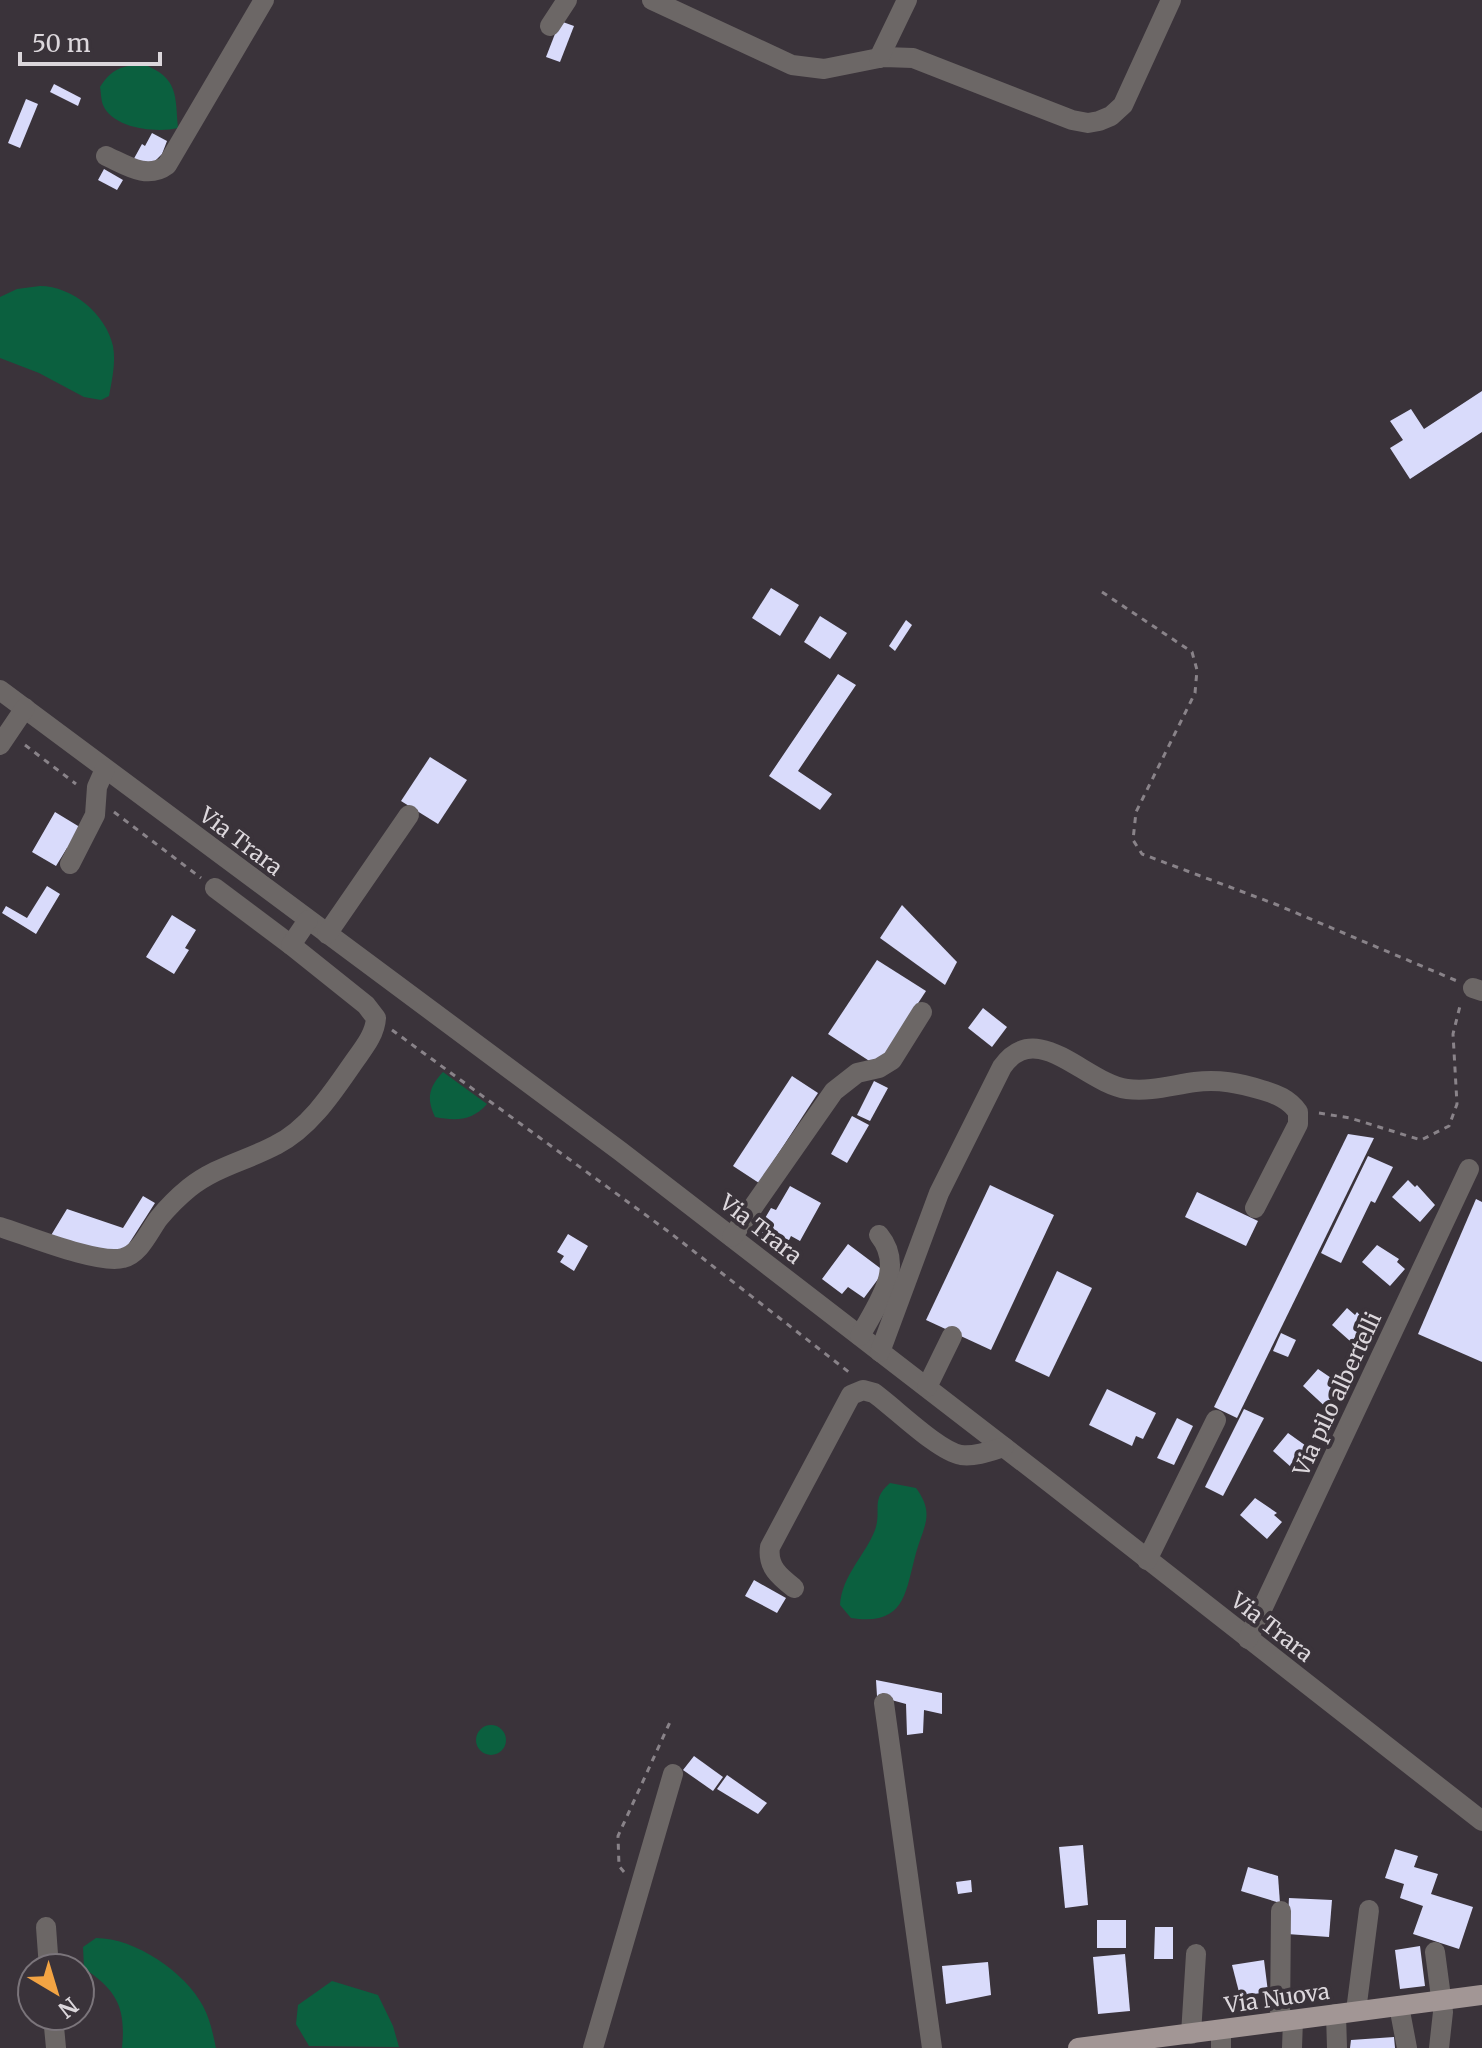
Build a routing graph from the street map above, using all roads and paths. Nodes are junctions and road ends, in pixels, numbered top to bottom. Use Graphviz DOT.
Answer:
graph roads {
  1 [pos="264,0"];
  2 [pos="567,0"];
  3 [pos="652,0"];
  4 [pos="907,0"];
  5 [pos="1171,0"];
  6 [pos="550,26"];
  7 [pos="879,58"];
  8 [pos="106,156"];
  9 [pos="1102,592"];
  10 [pos="0,690"];
  11 [pos="25,708"];
  12 [pos="0,745"];
  13 [pos="105,769"];
  14 [pos="409,815"];
  15 [pos="70,864"];
  16 [pos="215,888"];
  17 [pos="308,920"];
  18 [pos="327,934"];
  19 [pos="291,945"];
  20 [pos="1478,989"];
  21 [pos="922,1012"];
  22 [pos="376,1018"];
  23 [pos="1298,1112"];
  24 [pos="1469,1169"];
  25 [pos="1255,1208"];
  26 [pos="0,1227"];
  27 [pos="879,1235"];
  28 [pos="732,1237"];
  29 [pos="860,1336"];
  30 [pos="952,1336"];
  31 [pos="880,1352"];
  32 [pos="927,1387"];
  33 [pos="863,1390"];
  34 [pos="1216,1420"];
  35 [pos="1004,1447"];
  36 [pos="1147,1560"];
  37 [pos="794,1588"];
  38 [pos="1248,1639"];
  39 [pos="884,1703"];
  40 [pos="670,1722"];
  41 [pos="673,1774"];
  42 [pos="1482,1821"];
  43 [pos="637,1892"];
  44 [pos="1369,1910"];
  45 [pos="1281,1911"];
  46 [pos="46,1927"];
  47 [pos="48,1952"];
  48 [pos="1435,1952"];
  49 [pos="1196,1954"];
  50 [pos="1482,1995"];
  51 [pos="1442,2000"];
  52 [pos="1399,2006"];
  53 [pos="1346,2013"];
  54 [pos="1287,2021"];
  55 [pos="1191,2034"];
  56 [pos="1221,2039"];
  57 [pos="593,2048"];
  58 [pos="932,2048"];
  59 [pos="1078,2048"];
  60 [pos="1292,2048"];
  61 [pos="1337,2048"];
  62 [pos="1407,2048"];
  63 [pos="1439,2048"];
  1 -- 8 [label="street"];
  2 -- 6 [label="street"];
  3 -- 7 [label="street"];
  4 -- 7 [label="street"];
  5 -- 7 [label="street"];
  9 -- 20 [label="path"];
  10 -- 11 [label="street, Via Trara"];
  11 -- 12 [label="street"];
  11 -- 13 [label="street, Via Trara"];
  13 -- 15 [label="street"];
  13 -- 17 [label="street, Via Trara"];
  14 -- 18 [label="street"];
  16 -- 19 [label="street"];
  17 -- 18 [label="street, Via Trara"];
  17 -- 19 [label="street"];
  18 -- 28 [label="street, Via Trara"];
  19 -- 22 [label="street"];
  20 -- 23 [label="path"];
  21 -- 28 [label="street"];
  22 -- 26 [label="street"];
  22 -- 33 [label="path"];
  23 -- 25 [label="street"];
  23 -- 31 [label="street"];
  24 -- 38 [label="street, Via pilo albertelli"];
  27 -- 29 [label="street"];
  28 -- 29 [label="street, Via Trara"];
  29 -- 31 [label="street, Via Trara"];
  30 -- 32 [label="street"];
  31 -- 32 [label="street, Via Trara"];
  32 -- 35 [label="street, Via Trara"];
  33 -- 35 [label="street"];
  33 -- 37 [label="street"];
  34 -- 36 [label="street"];
  35 -- 36 [label="street, Via Trara"];
  36 -- 38 [label="street, Via Trara"];
  38 -- 42 [label="street, Via Trara"];
  39 -- 58 [label="street"];
  40 -- 43 [label="path"];
  41 -- 43 [label="street"];
  43 -- 57 [label="street"];
  44 -- 53 [label="street"];
  45 -- 54 [label="street"];
  46 -- 47 [label="street"];
  48 -- 51 [label="street"];
  49 -- 55 [label="street"];
  50 -- 51 [label="main road, Via Nuova"];
  51 -- 52 [label="main road, Via Nuova"];
  51 -- 63 [label="street"];
  52 -- 53 [label="main road, Via Nuova"];
  52 -- 62 [label="street"];
  53 -- 54 [label="main road, Via Nuova"];
  53 -- 61 [label="street"];
  54 -- 56 [label="main road, Via Nuova"];
  54 -- 60 [label="street"];
  55 -- 56 [label="main road, Via Nuova"];
  55 -- 59 [label="main road, Via Nuova"];
}
